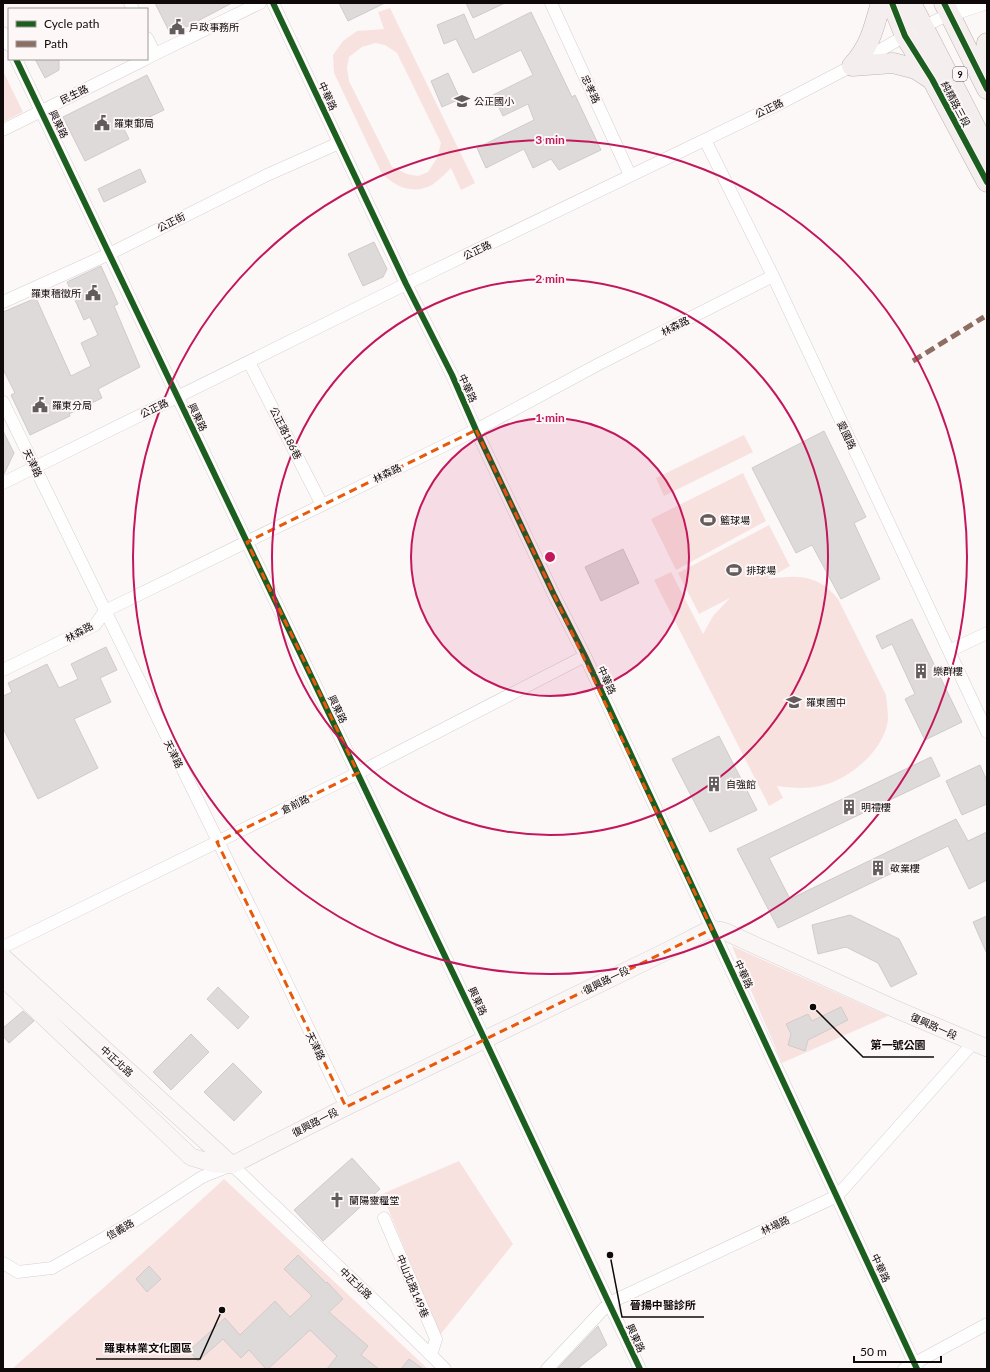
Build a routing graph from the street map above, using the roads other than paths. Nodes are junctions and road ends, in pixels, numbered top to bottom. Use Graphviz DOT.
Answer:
graph roads {
  1 [pos="260,3"];
  2 [pos="274,3"];
  3 [pos="551,3"];
  4 [pos="881,3"];
  5 [pos="892,3"];
  6 [pos="911,3"];
  7 [pos="924,3"];
  8 [pos="983,3"];
  9 [pos="936,18"];
  10 [pos="3,33"];
  11 [pos="8,43"];
  12 [pos="987,43"];
  13 [pos="149,57"];
  14 [pos="16,60"];
  15 [pos="143,60"];
  16 [pos="852,66"];
  17 [pos="932,79"];
  18 [pos="987,89"];
  19 [pos="41,111"];
  20 [pos="987,125"];
  21 [pos="3,130"];
  22 [pos="705,140"];
  23 [pos="339,143"];
  24 [pos="987,150"];
  25 [pos="630,175"];
  26 [pos="987,182"];
  27 [pos="109,254"];
  28 [pos="773,276"];
  29 [pos="406,284"];
  30 [pos="3,302"];
  31 [pos="249,362"];
  32 [pos="178,396"];
  33 [pos="3,402"];
  34 [pos="476,430"];
  35 [pos="35,467"];
  36 [pos="3,483"];
  37 [pos="322,505"];
  38 [pos="247,542"];
  39 [pos="105,611"];
  40 [pos="987,633"];
  41 [pos="949,651"];
  42 [pos="585,656"];
  43 [pos="3,670"];
  44 [pos="987,732"];
  45 [pos="358,773"];
  46 [pos="217,842"];
  47 [pos="712,929"];
  48 [pos="3,948"];
  49 [pos="3,957"];
  50 [pos="3,978"];
  51 [pos="485,1040"];
  52 [pos="980,1045"];
  53 [pos="346,1107"];
  54 [pos="232,1165"];
  55 [pos="837,1196"];
  56 [pos="384,1218"];
  57 [pos="3,1263"];
  58 [pos="609,1303"];
  59 [pos="987,1324"];
  60 [pos="431,1355"];
  61 [pos="912,1367"];
  62 [pos="445,1369"];
  63 [pos="547,1369"];
  64 [pos="640,1369"];
  1 -- 13 [label="street, 民生路"];
  2 -- 23 [label="street, 中華路"];
  3 -- 25 [label="street, 忠孝路"];
  4 -- 16 [label="main road"];
  5 -- 9 [label="main road, 9"];
  6 -- 9 [label="main road, 9"];
  7 -- 9 [label="main road, 9"];
  8 -- 9 [label="street, 公正路"];
  9 -- 16 [label="street, 公正路"];
  9 -- 17 [label="main road, 純精路三段"];
  9 -- 18 [label="main road"];
  9 -- 20 [label="main road, 純精路三段 / 9"];
  9 -- 24 [label="main road, 純精路三段 / 9"];
  10 -- 11 [label="street"];
  12 -- 18 [label="main road"];
  14 -- 19 [label="street, 興東路"];
  15 -- 19 [label="street, 民生路"];
  16 -- 17 [label="main road"];
  16 -- 22 [label="street, 公正路"];
  17 -- 26 [label="main road, 純精路三段"];
  19 -- 21 [label="street, 民生路"];
  19 -- 27 [label="street, 興東路"];
  22 -- 25 [label="street, 公正路"];
  22 -- 28 [label="street, 愛國路"];
  23 -- 27 [label="street, 公正街"];
  23 -- 29 [label="street, 中華路"];
  25 -- 29 [label="street, 公正路"];
  27 -- 30 [label="street, 公正街"];
  27 -- 32 [label="street, 興東路"];
  28 -- 34 [label="street, 林森路"];
  28 -- 41 [label="street, 愛國路"];
  29 -- 31 [label="street, 公正路"];
  29 -- 34 [label="street, 中華路"];
  31 -- 32 [label="street, 公正路"];
  31 -- 37 [label="street, 公正路186巷"];
  32 -- 35 [label="street, 公正路"];
  32 -- 38 [label="street, 興東路"];
  33 -- 35 [label="street, 天津路"];
  34 -- 37 [label="street, 林森路"];
  34 -- 42 [label="street, 中華路"];
  35 -- 36 [label="street, 公正路"];
  35 -- 39 [label="street, 天津路"];
  37 -- 38 [label="street, 林森路"];
  38 -- 39 [label="street, 林森路"];
  38 -- 45 [label="street, 興東路"];
  39 -- 43 [label="street, 林森路"];
  39 -- 46 [label="street, 天津路"];
  40 -- 41 [label="street"];
  41 -- 44 [label="street, 愛國路"];
  42 -- 45 [label="street, 倉前路"];
  42 -- 47 [label="street, 中華路"];
  45 -- 46 [label="street, 倉前路"];
  45 -- 51 [label="street, 興東路"];
  46 -- 48 [label="street, 倉前路"];
  46 -- 53 [label="street, 天津路"];
  47 -- 51 [label="main road, 復興路一段"];
  47 -- 52 [label="main road, 復興路一段"];
  47 -- 55 [label="street, 中華路"];
  49 -- 54 [label="main road, 中正北路"];
  50 -- 54 [label="main road, 中正北路"];
  51 -- 53 [label="main road, 復興路一段"];
  51 -- 58 [label="street, 興東路"];
  52 -- 55 [label="street, 林場路"];
  53 -- 54 [label="main road, 復興路一段"];
  54 -- 57 [label="street, 信義路"];
  54 -- 60 [label="street, 中正北路"];
  55 -- 58 [label="street, 林場路"];
  55 -- 61 [label="street, 中華路"];
  56 -- 60 [label="street, 中山北路149巷"];
  58 -- 63 [label="street, 林場路"];
  58 -- 64 [label="street, 興東路"];
  59 -- 61 [label="street"];
  60 -- 62 [label="street, 中正北路"];
}
